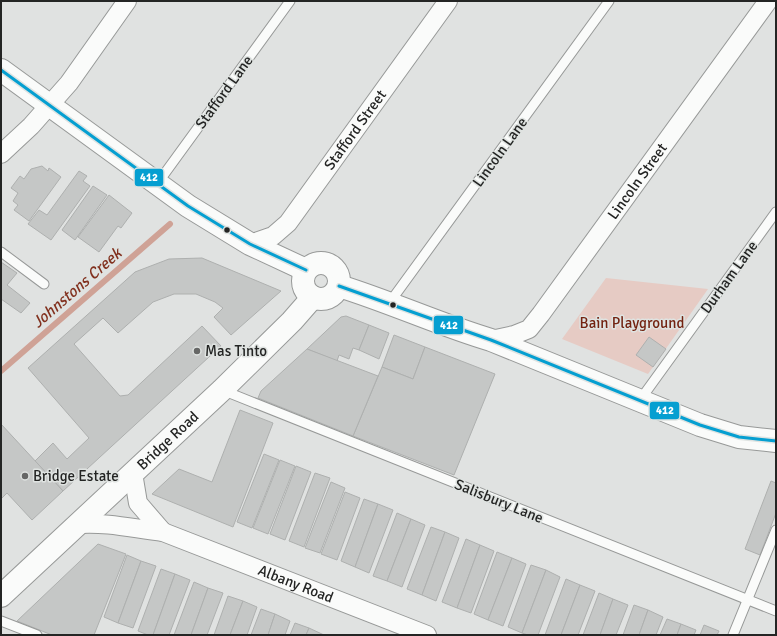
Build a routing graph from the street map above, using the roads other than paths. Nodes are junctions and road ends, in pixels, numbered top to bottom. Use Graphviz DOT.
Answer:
graph roads {
  1 [pos="127,1"];
  2 [pos="290,1"];
  3 [pos="448,1"];
  4 [pos="609,1"];
  5 [pos="768,1"];
  6 [pos="1,70"];
  7 [pos="49,106"];
  8 [pos="1,154"];
  9 [pos="158,184"];
  10 [pos="776,212"];
  11 [pos="250,244"];
  12 [pos="1,252"];
  13 [pos="306,270"];
  14 [pos="44,284"];
  15 [pos="339,286"];
  16 [pos="313,297"];
  17 [pos="390,302"];
  18 [pos="491,340"];
  19 [pos="222,390"];
  20 [pos="640,401"];
  21 [pos="776,441"];
  22 [pos="133,473"];
  23 [pos="79,524"];
  24 [pos="776,530"];
  25 [pos="163,532"];
  26 [pos="1,596"];
  27 [pos="748,600"];
  28 [pos="776,611"];
  29 [pos="1,621"];
  30 [pos="37,635"];
  31 [pos="427,635"];
  32 [pos="733,635"];
  1 -- 7 [label="street"];
  2 -- 9 [label="lane, Stafford Lane"];
  3 -- 11 [label="street, Stafford Street"];
  4 -- 17 [label="lane, Lincoln Lane"];
  5 -- 18 [label="street, Lincoln Street"];
  6 -- 7 [label="main road"];
  7 -- 8 [label="street"];
  7 -- 9 [label="main road"];
  9 -- 11 [label="main road"];
  10 -- 20 [label="lane, Durham Lane"];
  11 -- 13 [label="main road"];
  12 -- 14 [label="lane"];
  13 -- 15 [label="main road"];
  13 -- 16 [label="main road"];
  15 -- 16 [label="main road"];
  15 -- 17 [label="main road"];
  16 -- 19 [label="main road, Bridge Road"];
  17 -- 18 [label="main road"];
  18 -- 20 [label="main road"];
  19 -- 22 [label="main road, Bridge Road"];
  19 -- 27 [label="lane, Salisbury Lane"];
  20 -- 21 [label="main road"];
  22 -- 23 [label="main road, Bridge Road"];
  22 -- 25 [label="street, Albany Road"];
  23 -- 25 [label="street, Albany Road"];
  23 -- 26 [label="main road, Bridge Road"];
  24 -- 27 [label="lane"];
  25 -- 31 [label="street, Albany Road"];
  27 -- 28 [label="lane, Salisbury Lane"];
  27 -- 32 [label="lane"];
  29 -- 30 [label="lane"];
}
